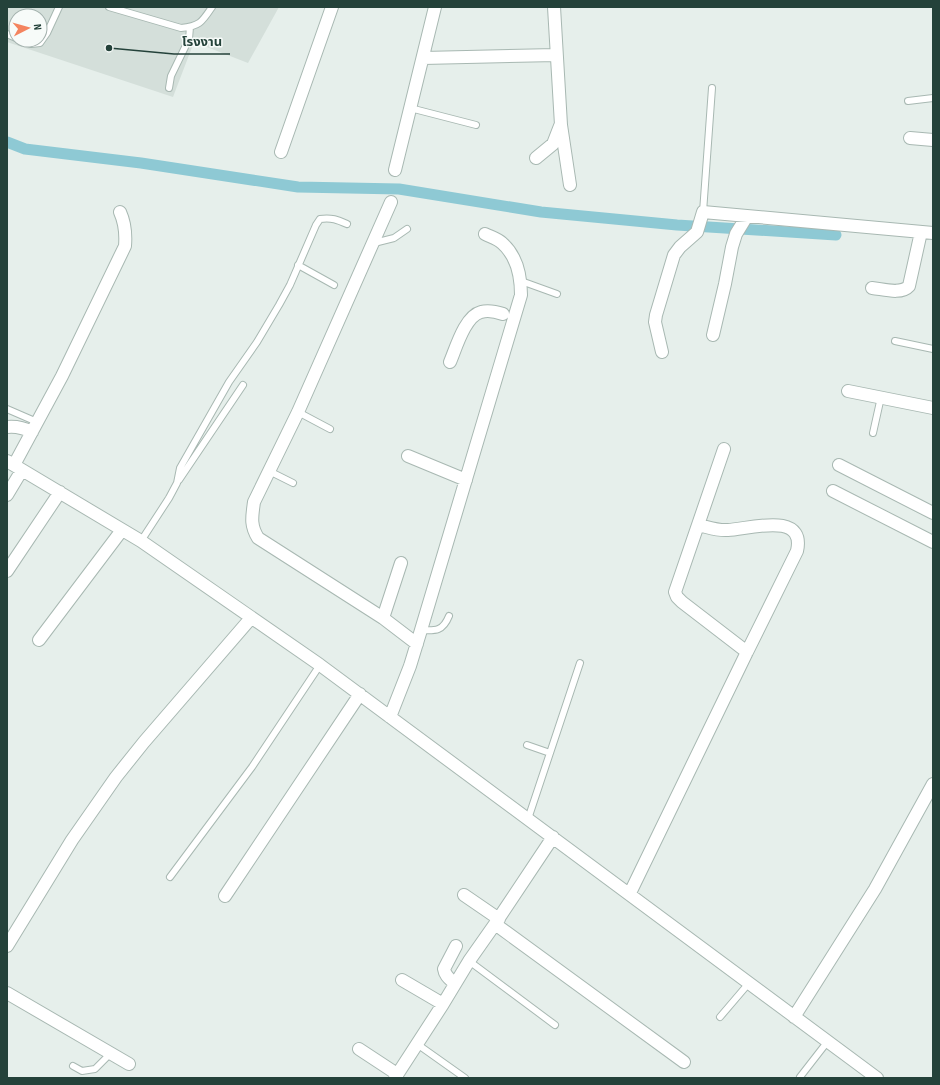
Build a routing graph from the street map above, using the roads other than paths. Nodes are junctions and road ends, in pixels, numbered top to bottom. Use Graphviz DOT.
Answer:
graph roads {
  1 [pos="58,7"];
  2 [pos="109,7"];
  3 [pos="212,7"];
  4 [pos="332,7"];
  5 [pos="435,7"];
  6 [pos="554,7"];
  7 [pos="190,27"];
  8 [pos="48,31"];
  9 [pos="556,54"];
  10 [pos="423,58"];
  11 [pos="169,88"];
  12 [pos="712,88"];
  13 [pos="933,98"];
  14 [pos="908,101"];
  15 [pos="410,108"];
  16 [pos="476,125"];
  17 [pos="561,125"];
  18 [pos="910,138"];
  19 [pos="933,140"];
  20 [pos="281,152"];
  21 [pos="536,158"];
  22 [pos="395,170"];
  23 [pos="570,185"];
  24 [pos="391,202"];
  25 [pos="120,212"];
  26 [pos="702,215"];
  27 [pos="745,218"];
  28 [pos="347,224"];
  29 [pos="407,229"];
  30 [pos="921,232"];
  31 [pos="933,233"];
  32 [pos="485,234"];
  33 [pos="373,243"];
  34 [pos="298,265"];
  35 [pos="521,281"];
  36 [pos="334,285"];
  37 [pos="872,288"];
  38 [pos="557,294"];
  39 [pos="509,316"];
  40 [pos="713,335"];
  41 [pos="895,341"];
  42 [pos="933,349"];
  43 [pos="662,352"];
  44 [pos="450,362"];
  45 [pos="243,384"];
  46 [pos="848,391"];
  47 [pos="881,398"];
  48 [pos="7,408"];
  49 [pos="933,408"];
  50 [pos="298,412"];
  51 [pos="7,427"];
  52 [pos="34,427"];
  53 [pos="330,429"];
  54 [pos="873,433"];
  55 [pos="724,449"];
  56 [pos="408,456"];
  57 [pos="14,465"];
  58 [pos="839,465"];
  59 [pos="269,471"];
  60 [pos="466,480"];
  61 [pos="176,483"];
  62 [pos="293,483"];
  63 [pos="833,491"];
  64 [pos="60,492"];
  65 [pos="7,495"];
  66 [pos="933,514"];
  67 [pos="698,525"];
  68 [pos="122,530"];
  69 [pos="141,541"];
  70 [pos="933,542"];
  71 [pos="401,564"];
  72 [pos="7,571"];
  73 [pos="449,616"];
  74 [pos="252,618"];
  75 [pos="383,618"];
  76 [pos="421,630"];
  77 [pos="39,640"];
  78 [pos="416,644"];
  79 [pos="747,652"];
  80 [pos="580,664"];
  81 [pos="320,665"];
  82 [pos="360,694"];
  83 [pos="390,717"];
  84 [pos="527,745"];
  85 [pos="550,752"];
  86 [pos="933,784"];
  87 [pos="528,819"];
  88 [pos="552,837"];
  89 [pos="170,876"];
  90 [pos="630,893"];
  91 [pos="464,895"];
  92 [pos="224,896"];
  93 [pos="497,922"];
  94 [pos="7,946"];
  95 [pos="456,946"];
  96 [pos="469,961"];
  97 [pos="402,980"];
  98 [pos="749,983"];
  99 [pos="455,984"];
  100 [pos="7,993"];
  101 [pos="443,1004"];
  102 [pos="794,1016"];
  103 [pos="720,1017"];
  104 [pos="555,1025"];
  105 [pos="828,1041"];
  106 [pos="417,1044"];
  107 [pos="359,1050"];
  108 [pos="111,1053"];
  109 [pos="684,1062"];
  110 [pos="129,1064"];
  111 [pos="73,1066"];
  112 [pos="396,1076"];
  113 [pos="800,1077"];
  114 [pos="465,1078"];
  115 [pos="877,1078"];
  1 -- 8 [label="lane"];
  2 -- 7 [label="lane"];
  3 -- 7 [label="lane"];
  4 -- 20 [label="street"];
  5 -- 10 [label="street"];
  6 -- 9 [label="street"];
  7 -- 11 [label="lane"];
  9 -- 10 [label="street"];
  9 -- 17 [label="street"];
  10 -- 15 [label="street"];
  12 -- 26 [label="lane"];
  13 -- 14 [label="lane"];
  15 -- 16 [label="lane"];
  15 -- 22 [label="street"];
  17 -- 21 [label="street"];
  17 -- 23 [label="street"];
  18 -- 19 [label="street"];
  24 -- 33 [label="street"];
  25 -- 52 [label="street"];
  26 -- 27 [label="street"];
  26 -- 43 [label="street"];
  27 -- 30 [label="street"];
  27 -- 40 [label="street"];
  28 -- 34 [label="lane"];
  29 -- 33 [label="lane"];
  30 -- 31 [label="street"];
  30 -- 37 [label="street"];
  32 -- 35 [label="street"];
  33 -- 50 [label="street"];
  34 -- 36 [label="lane"];
  34 -- 61 [label="lane"];
  35 -- 38 [label="lane"];
  35 -- 39 [label="street"];
  39 -- 44 [label="street"];
  39 -- 60 [label="street"];
  41 -- 42 [label="lane"];
  45 -- 61 [label="lane"];
  46 -- 47 [label="street"];
  47 -- 49 [label="street"];
  47 -- 54 [label="lane"];
  48 -- 52 [label="lane"];
  50 -- 53 [label="lane"];
  50 -- 59 [label="street"];
  51 -- 52 [label="street"];
  52 -- 57 [label="street"];
  55 -- 67 [label="street"];
  56 -- 60 [label="street"];
  57 -- 64 [label="street"];
  57 -- 65 [label="street"];
  58 -- 66 [label="street"];
  59 -- 62 [label="lane"];
  59 -- 75 [label="street"];
  60 -- 76 [label="street"];
  61 -- 69 [label="lane"];
  63 -- 70 [label="street"];
  64 -- 68 [label="street"];
  64 -- 72 [label="street"];
  67 -- 79 [label="street"];
  67 -- 79 [label="street"];
  68 -- 69 [label="street"];
  68 -- 77 [label="street"];
  69 -- 74 [label="street"];
  71 -- 75 [label="street"];
  73 -- 76 [label="lane"];
  74 -- 81 [label="street"];
  74 -- 94 [label="street"];
  75 -- 78 [label="street"];
  76 -- 78 [label="street"];
  78 -- 83 [label="street"];
  79 -- 90 [label="street"];
  80 -- 85 [label="lane"];
  81 -- 82 [label="street"];
  81 -- 89 [label="lane"];
  82 -- 83 [label="street"];
  82 -- 92 [label="street"];
  83 -- 87 [label="street"];
  84 -- 85 [label="lane"];
  85 -- 87 [label="lane"];
  86 -- 102 [label="street"];
  87 -- 88 [label="street"];
  88 -- 90 [label="street"];
  88 -- 93 [label="street"];
  90 -- 98 [label="street"];
  91 -- 93 [label="street"];
  93 -- 96 [label="street"];
  93 -- 109 [label="street"];
  95 -- 99 [label="street"];
  96 -- 99 [label="street"];
  96 -- 104 [label="lane"];
  97 -- 101 [label="street"];
  98 -- 102 [label="street"];
  98 -- 103 [label="lane"];
  99 -- 101 [label="street"];
  100 -- 108 [label="street"];
  101 -- 106 [label="street"];
  102 -- 105 [label="street"];
  105 -- 113 [label="lane"];
  105 -- 115 [label="street"];
  106 -- 112 [label="street"];
  106 -- 114 [label="lane"];
  107 -- 112 [label="street"];
  108 -- 110 [label="street"];
  108 -- 111 [label="lane"];
}
